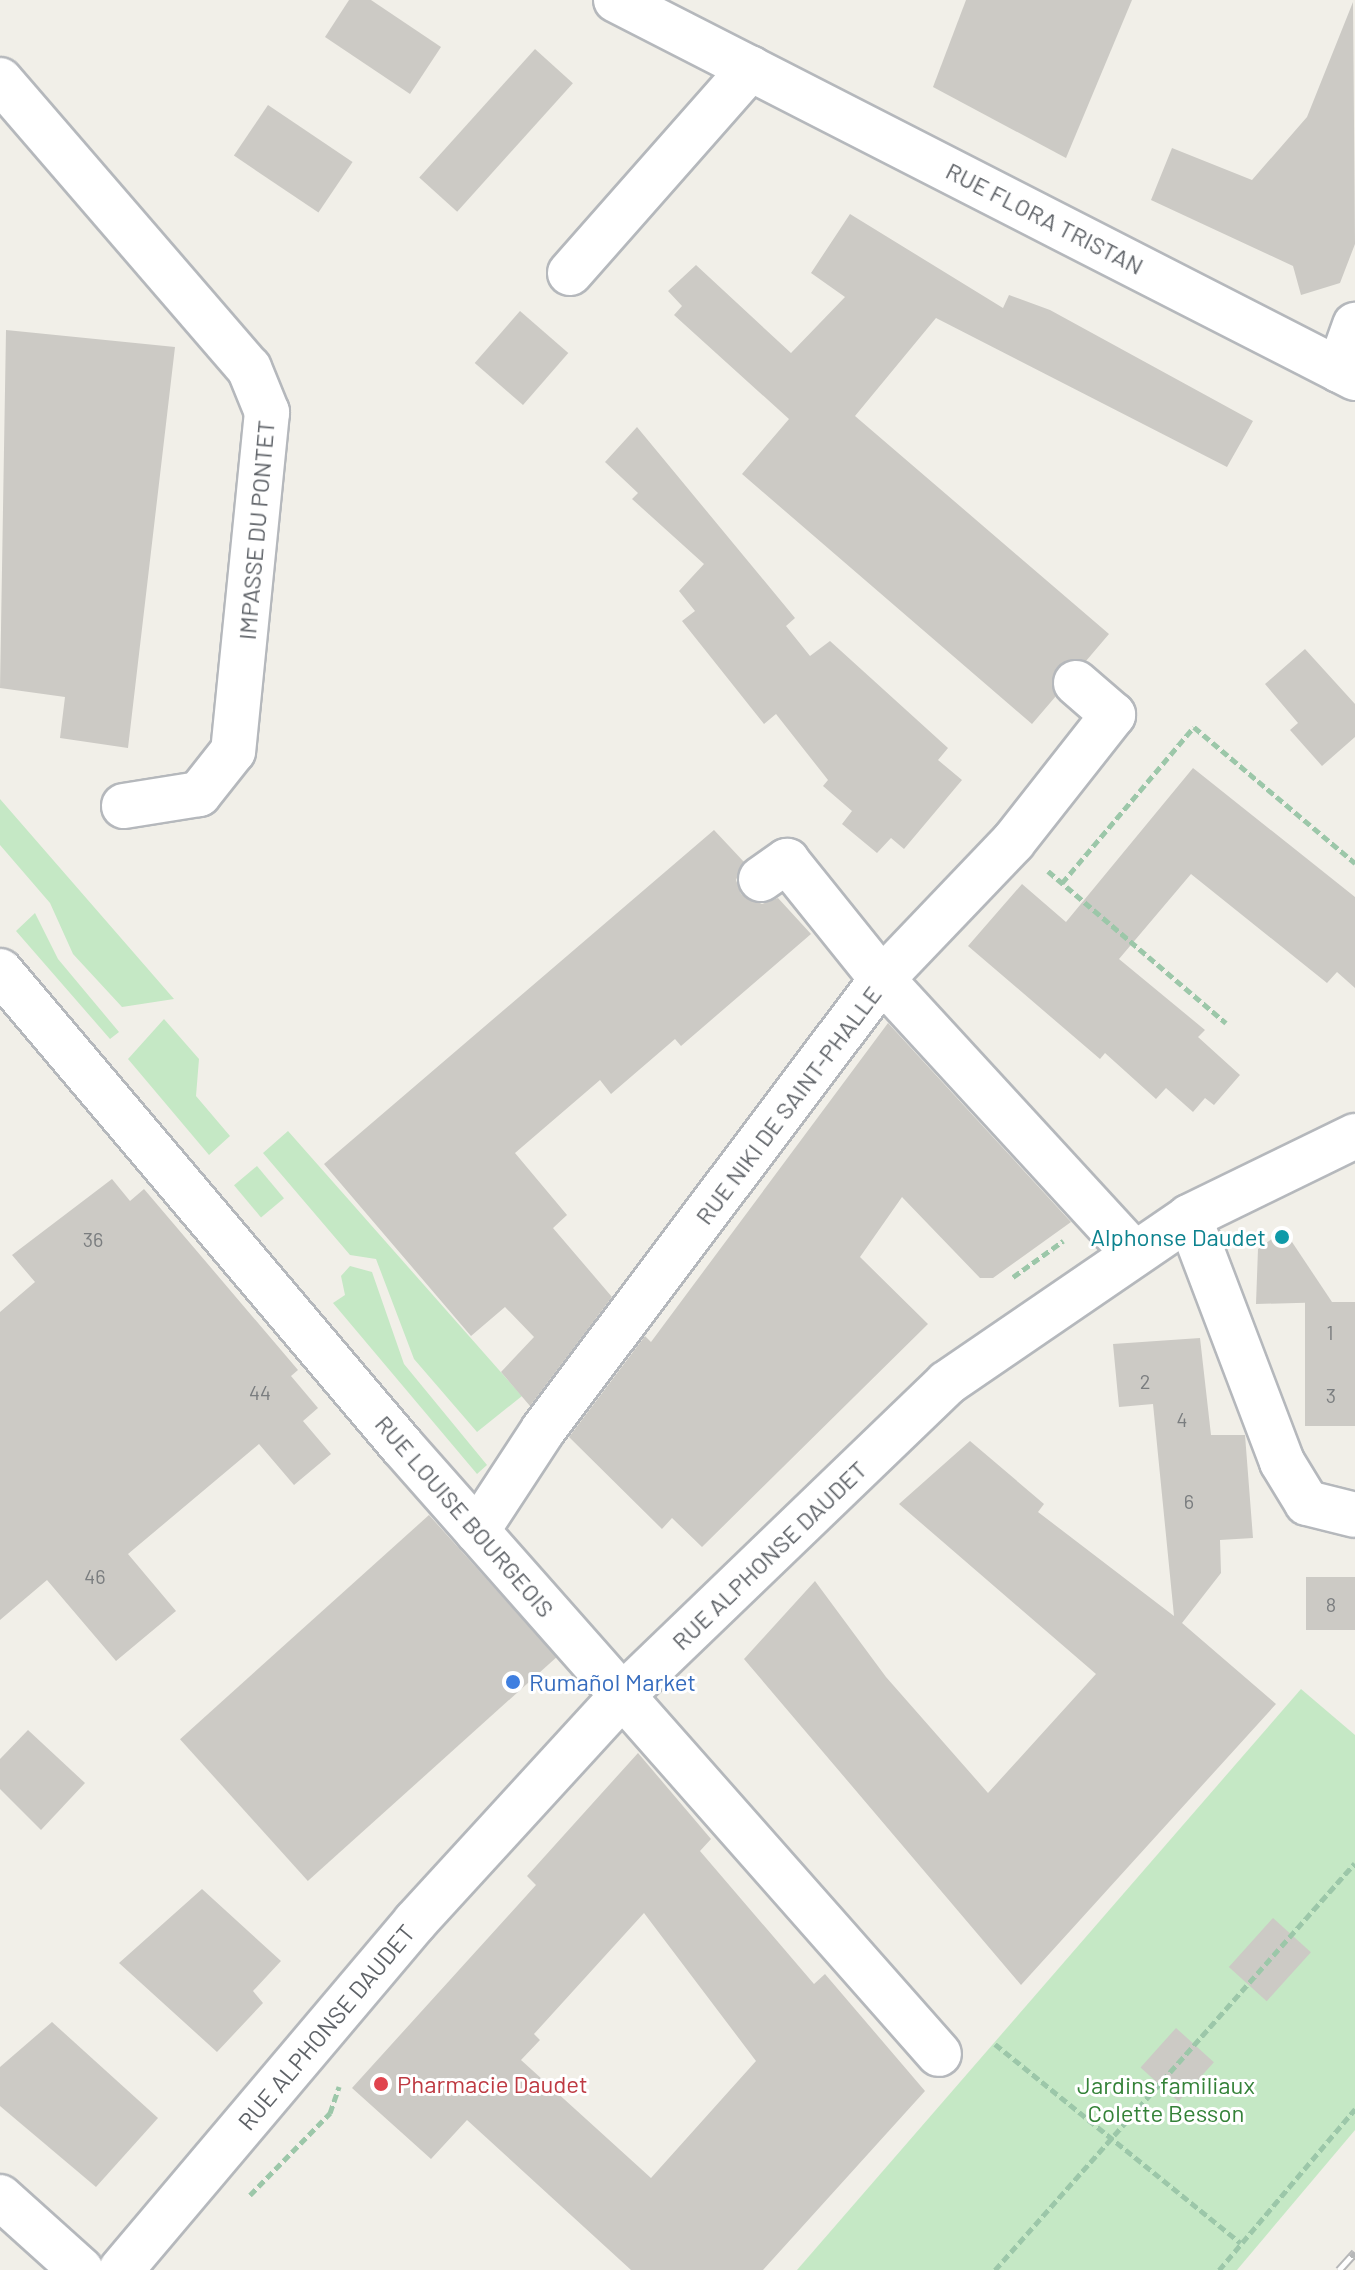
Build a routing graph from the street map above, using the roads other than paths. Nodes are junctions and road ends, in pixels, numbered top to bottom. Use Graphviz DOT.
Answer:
graph roads {
  1 [pos="616,0"];
  2 [pos="751,68"];
  3 [pos="0,80"];
  4 [pos="570,273"];
  5 [pos="1355,325"];
  6 [pos="1347,374"];
  7 [pos="1076,683"];
  8 [pos="124,806"];
  9 [pos="761,879"];
  10 [pos="0,971"];
  11 [pos="882,979"];
  12 [pos="1355,1136"];
  13 [pos="1189,1217"];
  14 [pos="1133,1252"];
  15 [pos="1355,1515"];
  16 [pos="477,1531"];
  17 [pos="623,1695"];
  18 [pos="939,2054"];
  19 [pos="0,2197"];
  20 [pos="81,2270"];
  21 [pos="121,2270"];
  1 -- 2 [label="street, RUE FLORA TRISTAN"];
  2 -- 4 [label="street"];
  2 -- 6 [label="street, RUE FLORA TRISTAN"];
  3 -- 8 [label="street, IMPASSE DU PONTET"];
  5 -- 6 [label="street"];
  7 -- 11 [label="street"];
  9 -- 11 [label="street"];
  10 -- 16 [label="street, RUE LOUISE BOURGEOIS"];
  11 -- 14 [label="street, RUE NIKI DE SAINT-PHALLE"];
  11 -- 16 [label="street, RUE NIKI DE SAINT-PHALLE"];
  12 -- 13 [label="street, RUE ALPHONSE DAUDET"];
  13 -- 14 [label="street, RUE ALPHONSE DAUDET"];
  13 -- 15 [label="street"];
  14 -- 17 [label="street, RUE ALPHONSE DAUDET"];
  16 -- 17 [label="street, RUE LOUISE BOURGEOIS"];
  17 -- 18 [label="street, RUE LOUISE BOURGEOIS"];
  17 -- 21 [label="street, RUE ALPHONSE DAUDET"];
  19 -- 20 [label="street"];
}
